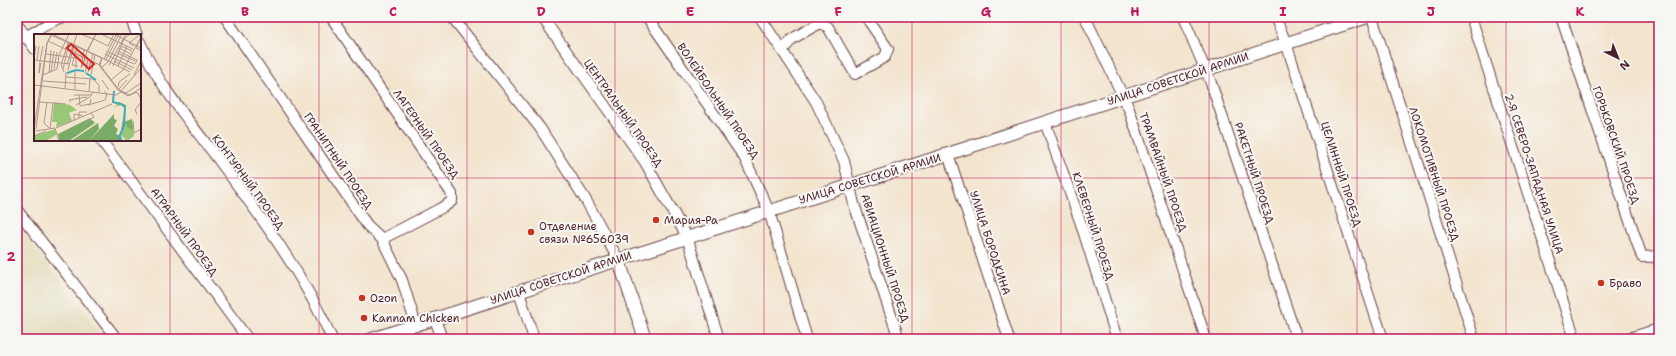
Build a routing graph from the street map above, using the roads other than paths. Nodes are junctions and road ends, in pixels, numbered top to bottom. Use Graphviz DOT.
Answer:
graph roads {
  1 [pos="64,17"];
  2 [pos="130,17"];
  3 [pos="225,17"];
  4 [pos="331,17"];
  5 [pos="452,17"];
  6 [pos="542,17"];
  7 [pos="647,17"];
  8 [pos="760,17"];
  9 [pos="866,17"];
  10 [pos="1085,17"];
  11 [pos="1183,17"];
  12 [pos="1275,17"];
  13 [pos="1367,17"];
  14 [pos="1372,17"];
  15 [pos="1471,17"];
  16 [pos="1561,17"];
  17 [pos="17,24"];
  18 [pos="137,34"];
  19 [pos="22,39"];
  20 [pos="1286,43"];
  21 [pos="141,45"];
  22 [pos="34,49"];
  23 [pos="783,50"];
  24 [pos="1206,69"];
  25 [pos="1123,97"];
  26 [pos="1045,122"];
  27 [pos="102,141"];
  28 [pos="948,154"];
  29 [pos="849,185"];
  30 [pos="17,210"];
  31 [pos="769,211"];
  32 [pos="687,237"];
  33 [pos="382,239"];
  34 [pos="618,261"];
  35 [pos="1659,262"];
  36 [pos="519,292"];
  37 [pos="435,319"];
  38 [pos="416,325"];
  39 [pos="1659,331"];
  40 [pos="117,339"];
  41 [pos="248,339"];
  42 [pos="332,339"];
  43 [pos="372,339"];
  44 [pos="442,339"];
  45 [pos="534,339"];
  46 [pos="646,339"];
  47 [pos="719,339"];
  48 [pos="807,339"];
  49 [pos="899,339"];
  50 [pos="1009,339"];
  51 [pos="1117,339"];
  52 [pos="1206,339"];
  53 [pos="1297,339"];
  54 [pos="1383,339"];
  55 [pos="1474,339"];
  56 [pos="1575,339"];
  57 [pos="1633,339"];
  1 -- 19 [label="street"];
  2 -- 18 [label="street"];
  3 -- 33 [label="street, ГРАНИТНЫЙ ПРОЕЗД"];
  4 -- 33 [label="street, ЛАГЕРНЫЙ ПРОЕЗД"];
  5 -- 34 [label="street"];
  6 -- 32 [label="street, ЦЕНТРАЛЬНЫЙ ПРОЕЗД"];
  7 -- 31 [label="street, ВОЛЕЙБОЛЬНЫЙ ПРОЕЗД"];
  8 -- 23 [label="street, АВИАЦИОННЫЙ ПРОЕЗД"];
  9 -- 23 [label="street"];
  10 -- 25 [label="street, ТРАМВАЙНЫЙ ПРОЕЗД"];
  11 -- 24 [label="street, РАКЕТНЫЙ ПРОЕЗД"];
  12 -- 20 [label="street, ЦЕЛИННЫЙ ПРОЕЗД"];
  13 -- 20 [label="street, УЛИЦА СОВЕТСКОЙ АРМИИ"];
  14 -- 55 [label="street, ЛОКОМОТИВНЫЙ ПРОЕЗД"];
  15 -- 56 [label="street, 2-Я СЕВЕРО-ЗАПАДНАЯ УЛИЦА"];
  16 -- 35 [label="street, ГОРЬКОВСКИЙ ПРОЕЗД"];
  17 -- 19 [label="street"];
  19 -- 22 [label="street"];
  20 -- 24 [label="street, УЛИЦА СОВЕТСКОЙ АРМИИ"];
  20 -- 54 [label="street, ЦЕЛИННЫЙ ПРОЕЗД"];
  21 -- 42 [label="street, КОНТУРНЫЙ ПРОЕЗД"];
  23 -- 29 [label="street, АВИАЦИОННЫЙ ПРОЕЗД"];
  24 -- 25 [label="street, УЛИЦА СОВЕТСКОЙ АРМИИ"];
  24 -- 53 [label="street, РАКЕТНЫЙ ПРОЕЗД"];
  25 -- 26 [label="street, УЛИЦА СОВЕТСКОЙ АРМИИ"];
  25 -- 52 [label="street, ТРАМВАЙНЫЙ ПРОЕЗД"];
  26 -- 28 [label="street, УЛИЦА СОВЕТСКОЙ АРМИИ"];
  26 -- 51 [label="street, КЛЕВЕРНЫЙ ПРОЕЗД"];
  27 -- 41 [label="street, АГРАРНЫЙ ПРОЕЗД"];
  28 -- 29 [label="street, УЛИЦА СОВЕТСКОЙ АРМИИ"];
  28 -- 50 [label="street, УЛИЦА БОРОДКИНА"];
  29 -- 31 [label="street, УЛИЦА СОВЕТСКОЙ АРМИИ"];
  29 -- 49 [label="street, АВИАЦИОННЫЙ ПРОЕЗД"];
  30 -- 40 [label="street"];
  31 -- 32 [label="street, УЛИЦА СОВЕТСКОЙ АРМИИ"];
  31 -- 48 [label="street, ВОЛЕЙБОЛЬНЫЙ ПРОЕЗД"];
  32 -- 34 [label="street, УЛИЦА СОВЕТСКОЙ АРМИИ"];
  32 -- 47 [label="street, ЦЕНТРАЛЬНЫЙ ПРОЕЗД"];
  33 -- 38 [label="street, ГРАНИТНЫЙ ПРОЕЗД"];
  34 -- 36 [label="street, УЛИЦА СОВЕТСКОЙ АРМИИ"];
  34 -- 46 [label="street"];
  36 -- 37 [label="street, УЛИЦА СОВЕТСКОЙ АРМИИ"];
  36 -- 45 [label="street"];
  37 -- 38 [label="street, УЛИЦА СОВЕТСКОЙ АРМИИ"];
  37 -- 44 [label="street"];
  38 -- 43 [label="street, УЛИЦА СОВЕТСКОЙ АРМИИ"];
  39 -- 57 [label="main road"];
}
